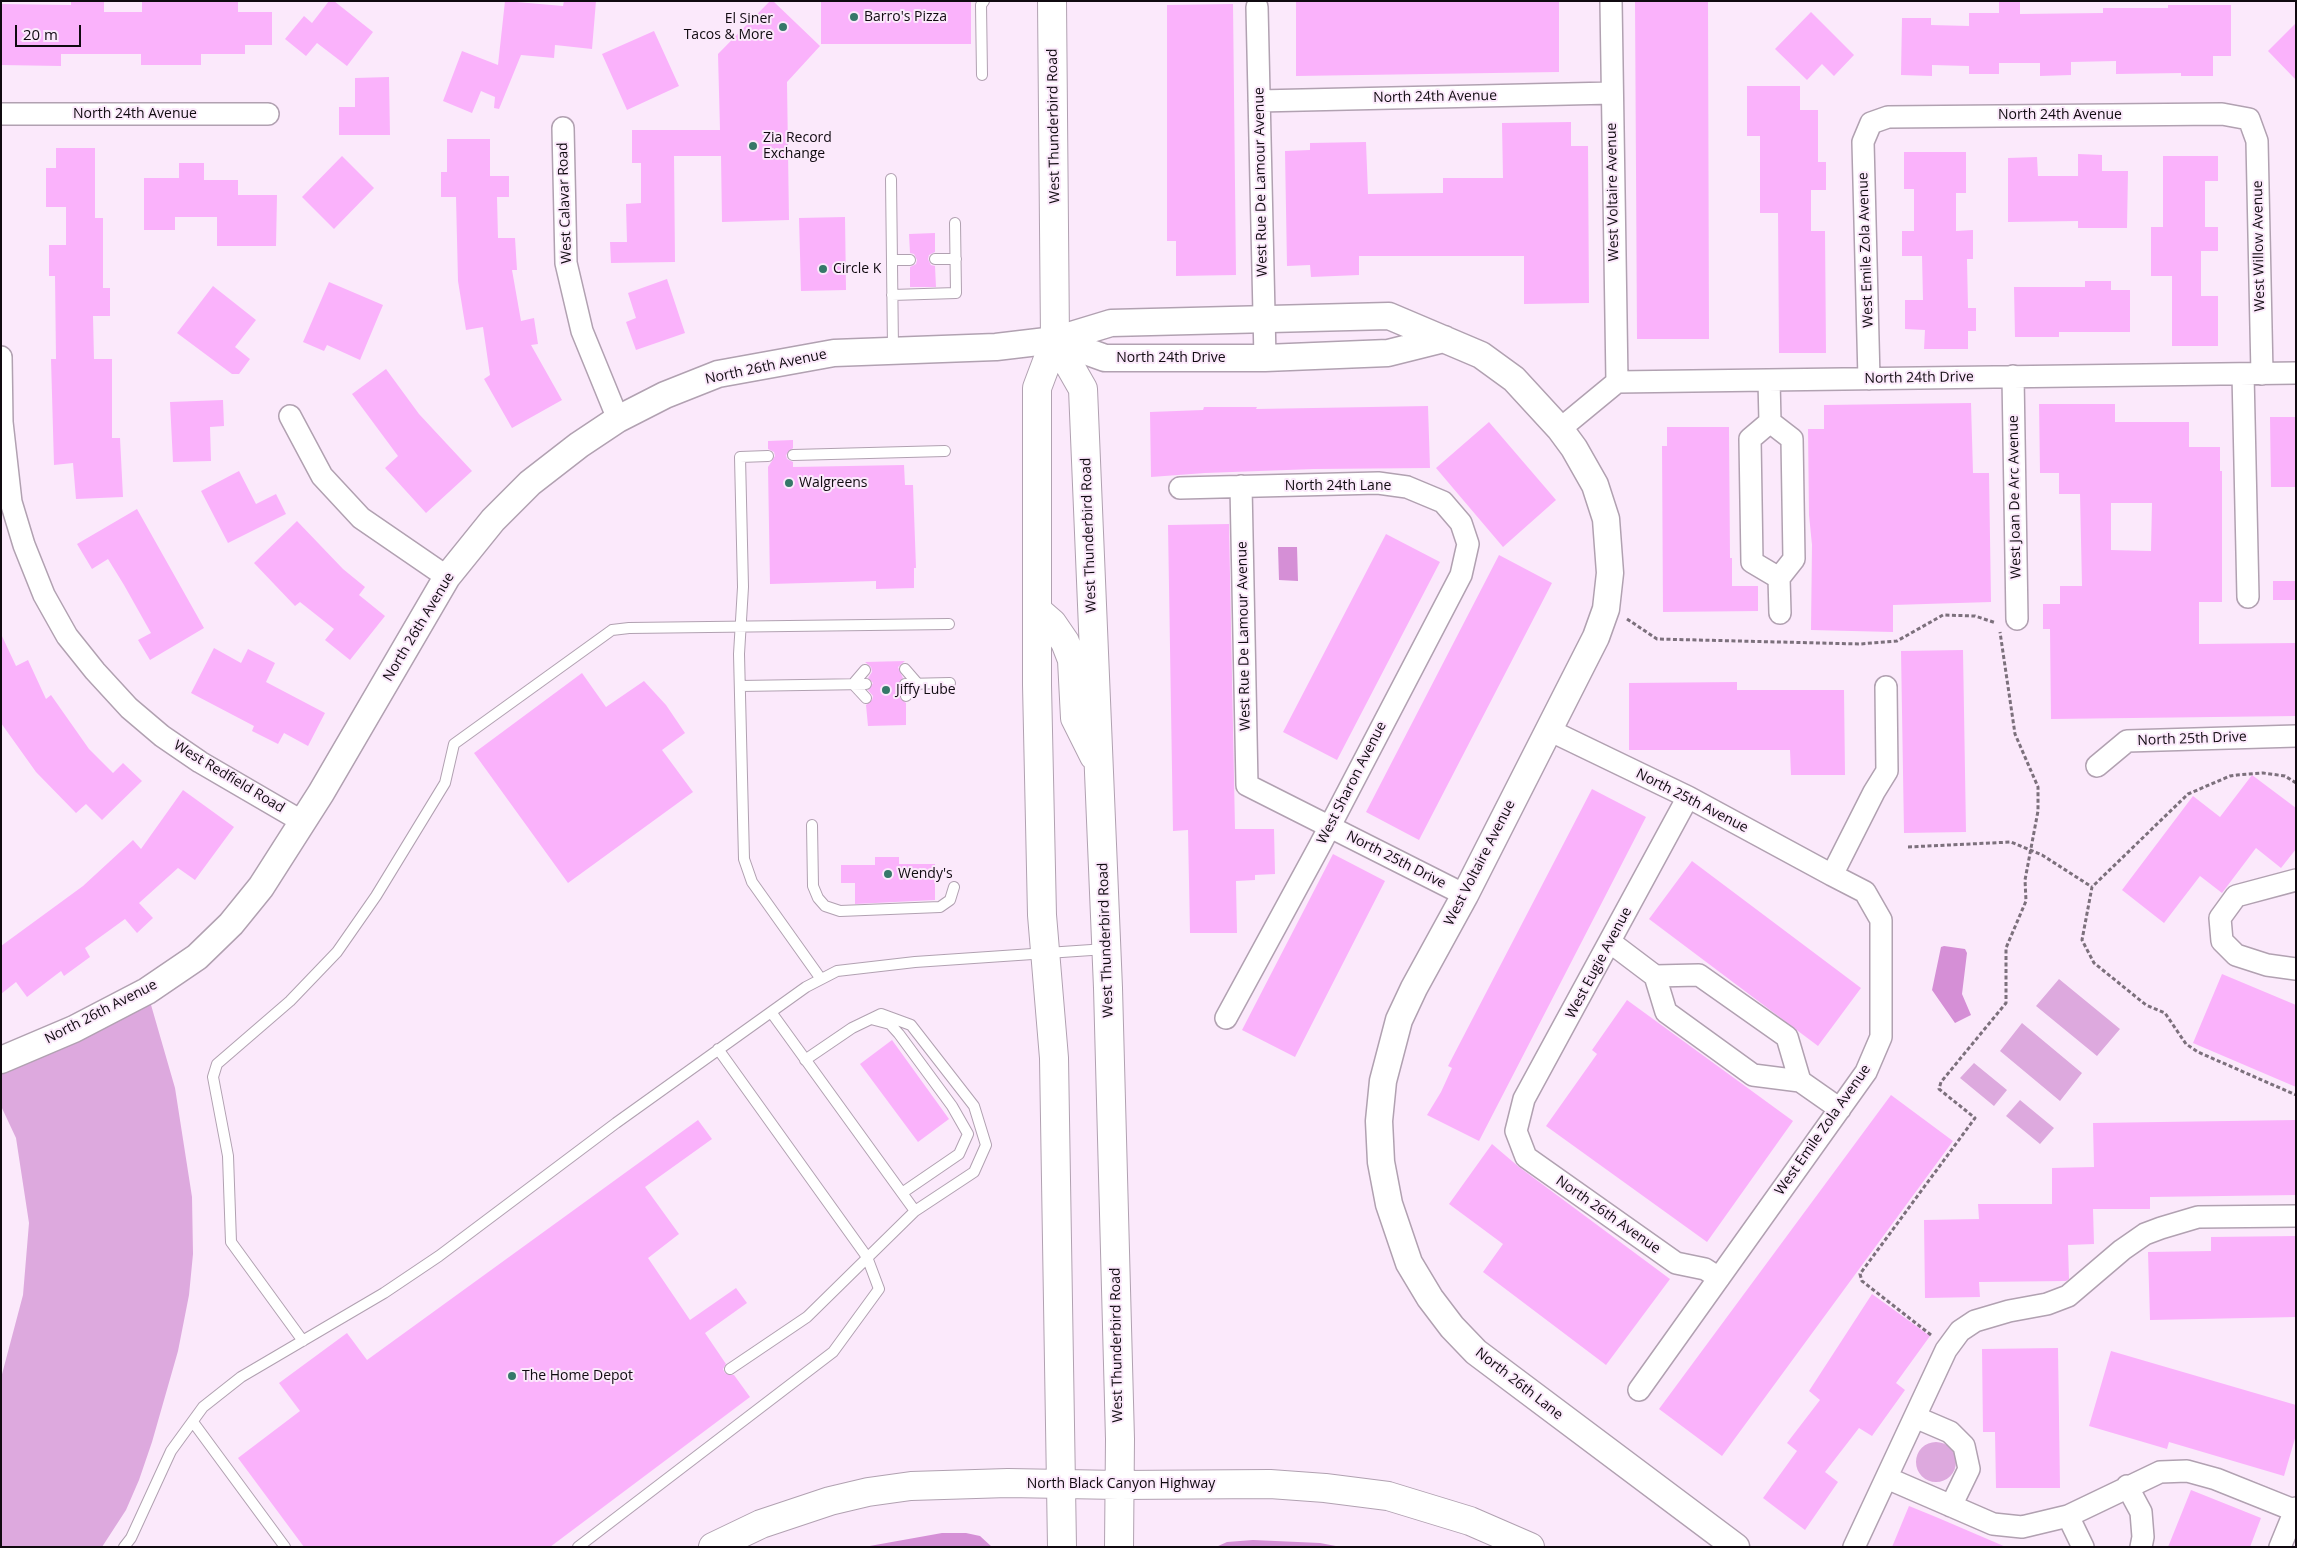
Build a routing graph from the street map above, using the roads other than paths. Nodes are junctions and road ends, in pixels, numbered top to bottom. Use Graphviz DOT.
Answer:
graph roads {
  1 [pos="984,1"];
  2 [pos="1052,1"];
  3 [pos="1611,1"];
  4 [pos="1258,7"];
  5 [pos="982,75"];
  6 [pos="1612,94"];
  7 [pos="1259,100"];
  8 [pos="1,114"];
  9 [pos="268,114"];
  10 [pos="2249,119"];
  11 [pos="1871,123"];
  12 [pos="563,128"];
  13 [pos="891,179"];
  14 [pos="955,223"];
  15 [pos="956,259"];
  16 [pos="892,260"];
  17 [pos="910,260"];
  18 [pos="935,260"];
  19 [pos="892,295"];
  20 [pos="1264,318"];
  21 [pos="1444,339"];
  22 [pos="1055,340"];
  23 [pos="893,350"];
  24 [pos="1,358"];
  25 [pos="1265,358"];
  26 [pos="2296,373"];
  27 [pos="2252,374"];
  28 [pos="2013,376"];
  29 [pos="1869,379"];
  30 [pos="1769,380"];
  31 [pos="1617,382"];
  32 [pos="290,416"];
  33 [pos="618,419"];
  34 [pos="1770,422"];
  35 [pos="1560,430"];
  36 [pos="946,451"];
  37 [pos="768,456"];
  38 [pos="793,456"];
  39 [pos="1241,486"];
  40 [pos="1180,488"];
  41 [pos="1468,544"];
  42 [pos="447,576"];
  43 [pos="1778,578"];
  44 [pos="2248,597"];
  45 [pos="1037,610"];
  46 [pos="1780,613"];
  47 [pos="2017,619"];
  48 [pos="949,624"];
  49 [pos="741,627"];
  50 [pos="866,670"];
  51 [pos="905,670"];
  52 [pos="950,683"];
  53 [pos="853,684"];
  54 [pos="866,684"];
  55 [pos="905,684"];
  56 [pos="918,684"];
  57 [pos="740,686"];
  58 [pos="1886,686"];
  59 [pos="906,696"];
  60 [pos="866,698"];
  61 [pos="1549,730"];
  62 [pos="2296,736"];
  63 [pos="1099,765"];
  64 [pos="2098,766"];
  65 [pos="1246,785"];
  66 [pos="1688,797"];
  67 [pos="303,822"];
  68 [pos="812,825"];
  69 [pos="1330,826"];
  70 [pos="1832,875"];
  71 [pos="2296,880"];
  72 [pos="954,887"];
  73 [pos="1465,895"];
  74 [pos="1610,942"];
  75 [pos="1106,949"];
  76 [pos="1046,952"];
  77 [pos="2296,969"];
  78 [pos="1655,976"];
  79 [pos="821,979"];
  80 [pos="771,1012"];
  81 [pos="1226,1018"];
  82 [pos="871,1019"];
  83 [pos="718,1050"];
  84 [pos="1,1060"];
  85 [pos="805,1060"];
  86 [pos="1800,1081"];
  87 [pos="1840,1109"];
  88 [pos="1516,1131"];
  89 [pos="1381,1162"];
  90 [pos="902,1193"];
  91 [pos="915,1211"];
  92 [pos="2296,1216"];
  93 [pos="866,1257"];
  94 [pos="1719,1278"];
  95 [pos="303,1341"];
  96 [pos="730,1369"];
  97 [pos="1639,1390"];
  98 [pos="1915,1417"];
  99 [pos="193,1422"];
  100 [pos="1887,1478"];
  101 [pos="1061,1484"];
  102 [pos="1119,1485"];
  103 [pos="2127,1486"];
  104 [pos="1951,1506"];
  105 [pos="2295,1510"];
  106 [pos="2068,1516"];
  107 [pos="124,1547"];
  108 [pos="285,1547"];
  109 [pos="578,1547"];
  110 [pos="713,1547"];
  111 [pos="1062,1547"];
  112 [pos="1119,1547"];
  113 [pos="1530,1547"];
  114 [pos="1736,1547"];
  115 [pos="1854,1547"];
  116 [pos="2083,1547"];
  117 [pos="2141,1547"];
  118 [pos="2280,1547"];
  1 -- 5 [label="lane"];
  2 -- 22 [label="main road, West Thunderbird Road"];
  3 -- 6 [label="street, West Voltaire Avenue"];
  4 -- 7 [label="street, West Rue De Lamour Avenue"];
  6 -- 7 [label="street, North 24th Avenue"];
  6 -- 31 [label="street, West Voltaire Avenue"];
  7 -- 20 [label="street, West Rue De Lamour Avenue"];
  8 -- 9 [label="street, North 24th Avenue"];
  10 -- 11 [label="street, North 24th Avenue"];
  10 -- 27 [label="street, West Willow Avenue"];
  11 -- 29 [label="street, West Emile Zola Avenue"];
  12 -- 33 [label="street, West Calavar Road"];
  13 -- 16 [label="lane"];
  14 -- 15 [label="lane"];
  15 -- 18 [label="lane"];
  15 -- 19 [label="lane"];
  16 -- 17 [label="lane"];
  16 -- 19 [label="lane"];
  19 -- 23 [label="lane"];
  20 -- 21 [label="street"];
  20 -- 22 [label="street"];
  20 -- 25 [label="street, West Rue De Lamour Avenue"];
  21 -- 25 [label="street, North 24th Drive"];
  21 -- 35 [label="street"];
  22 -- 23 [label="street, North 26th Avenue"];
  22 -- 25 [label="street, North 24th Drive"];
  22 -- 45 [label="main road, West Thunderbird Road"];
  22 -- 63 [label="main road, West Thunderbird Road"];
  23 -- 33 [label="street, North 26th Avenue"];
  24 -- 67 [label="street, West Redfield Road"];
  26 -- 27 [label="street, North 24th Drive"];
  27 -- 28 [label="street, North 24th Drive"];
  27 -- 44 [label="street, West Willow Avenue"];
  28 -- 29 [label="street, North 24th Drive"];
  28 -- 47 [label="street, West Joan De Arc Avenue"];
  29 -- 30 [label="street, North 24th Drive"];
  30 -- 31 [label="street, North 24th Drive"];
  30 -- 34 [label="street"];
  31 -- 35 [label="street"];
  32 -- 42 [label="street"];
  33 -- 42 [label="street, North 26th Avenue"];
  34 -- 43 [label="street"];
  34 -- 43 [label="street"];
  35 -- 61 [label="street, West Voltaire Avenue"];
  36 -- 38 [label="lane"];
  37 -- 49 [label="lane"];
  39 -- 40 [label="street, North 24th Lane"];
  39 -- 41 [label="street, North 24th Lane"];
  39 -- 65 [label="street, West Rue De Lamour Avenue"];
  41 -- 69 [label="street, West Sharon Avenue"];
  42 -- 67 [label="street, North 26th Avenue"];
  43 -- 46 [label="street"];
  45 -- 63 [label="main road"];
  45 -- 76 [label="main road, West Thunderbird Road"];
  48 -- 49 [label="lane"];
  49 -- 57 [label="lane"];
  49 -- 95 [label="lane"];
  50 -- 53 [label="lane"];
  51 -- 56 [label="lane"];
  52 -- 56 [label="lane"];
  53 -- 54 [label="lane"];
  53 -- 57 [label="lane"];
  53 -- 60 [label="lane"];
  55 -- 56 [label="lane"];
  56 -- 59 [label="lane"];
  57 -- 79 [label="lane"];
  58 -- 70 [label="street"];
  61 -- 66 [label="street, North 25th Avenue"];
  61 -- 73 [label="street, West Voltaire Avenue"];
  62 -- 64 [label="street, North 25th Drive"];
  63 -- 75 [label="main road, West Thunderbird Road"];
  65 -- 69 [label="street, North 25th Drive"];
  66 -- 70 [label="street, North 25th Avenue"];
  66 -- 74 [label="street, West Eugie Avenue"];
  67 -- 84 [label="street, North 26th Avenue"];
  68 -- 72 [label="lane"];
  69 -- 73 [label="street, North 25th Drive"];
  69 -- 81 [label="street, West Sharon Avenue"];
  70 -- 87 [label="street, West Emile Zola Avenue"];
  71 -- 77 [label="street"];
  73 -- 89 [label="street, West Voltaire Avenue"];
  74 -- 78 [label="street"];
  74 -- 88 [label="street, West Eugie Avenue"];
  75 -- 76 [label="lane"];
  75 -- 102 [label="main road, West Thunderbird Road"];
  76 -- 79 [label="lane"];
  76 -- 101 [label="main road, West Thunderbird Road"];
  78 -- 86 [label="street"];
  78 -- 86 [label="street"];
  79 -- 80 [label="lane"];
  80 -- 83 [label="lane"];
  80 -- 85 [label="lane"];
  82 -- 85 [label="lane"];
  82 -- 90 [label="lane"];
  82 -- 91 [label="lane"];
  83 -- 93 [label="lane"];
  83 -- 95 [label="lane"];
  85 -- 90 [label="lane"];
  86 -- 87 [label="street"];
  87 -- 94 [label="street, West Emile Zola Avenue"];
  88 -- 94 [label="street, North 26th Avenue"];
  89 -- 114 [label="street, North 26th Lane"];
  90 -- 91 [label="lane"];
  91 -- 93 [label="lane"];
  92 -- 98 [label="street"];
  93 -- 96 [label="lane"];
  93 -- 109 [label="lane"];
  94 -- 97 [label="street, West Emile Zola Avenue"];
  95 -- 99 [label="lane"];
  98 -- 100 [label="street"];
  98 -- 104 [label="street"];
  99 -- 107 [label="lane"];
  99 -- 108 [label="lane"];
  100 -- 104 [label="street"];
  100 -- 115 [label="street"];
  101 -- 102 [label="main road, North Black Canyon Highway"];
  101 -- 110 [label="main road, North Black Canyon Highway"];
  101 -- 111 [label="main road, West Thunderbird Road"];
  102 -- 112 [label="main road, West Thunderbird Road"];
  102 -- 113 [label="main road, North Black Canyon Highway"];
  103 -- 105 [label="street"];
  103 -- 106 [label="street"];
  103 -- 117 [label="street"];
  104 -- 106 [label="street"];
  105 -- 118 [label="street"];
  106 -- 116 [label="street"];
}
